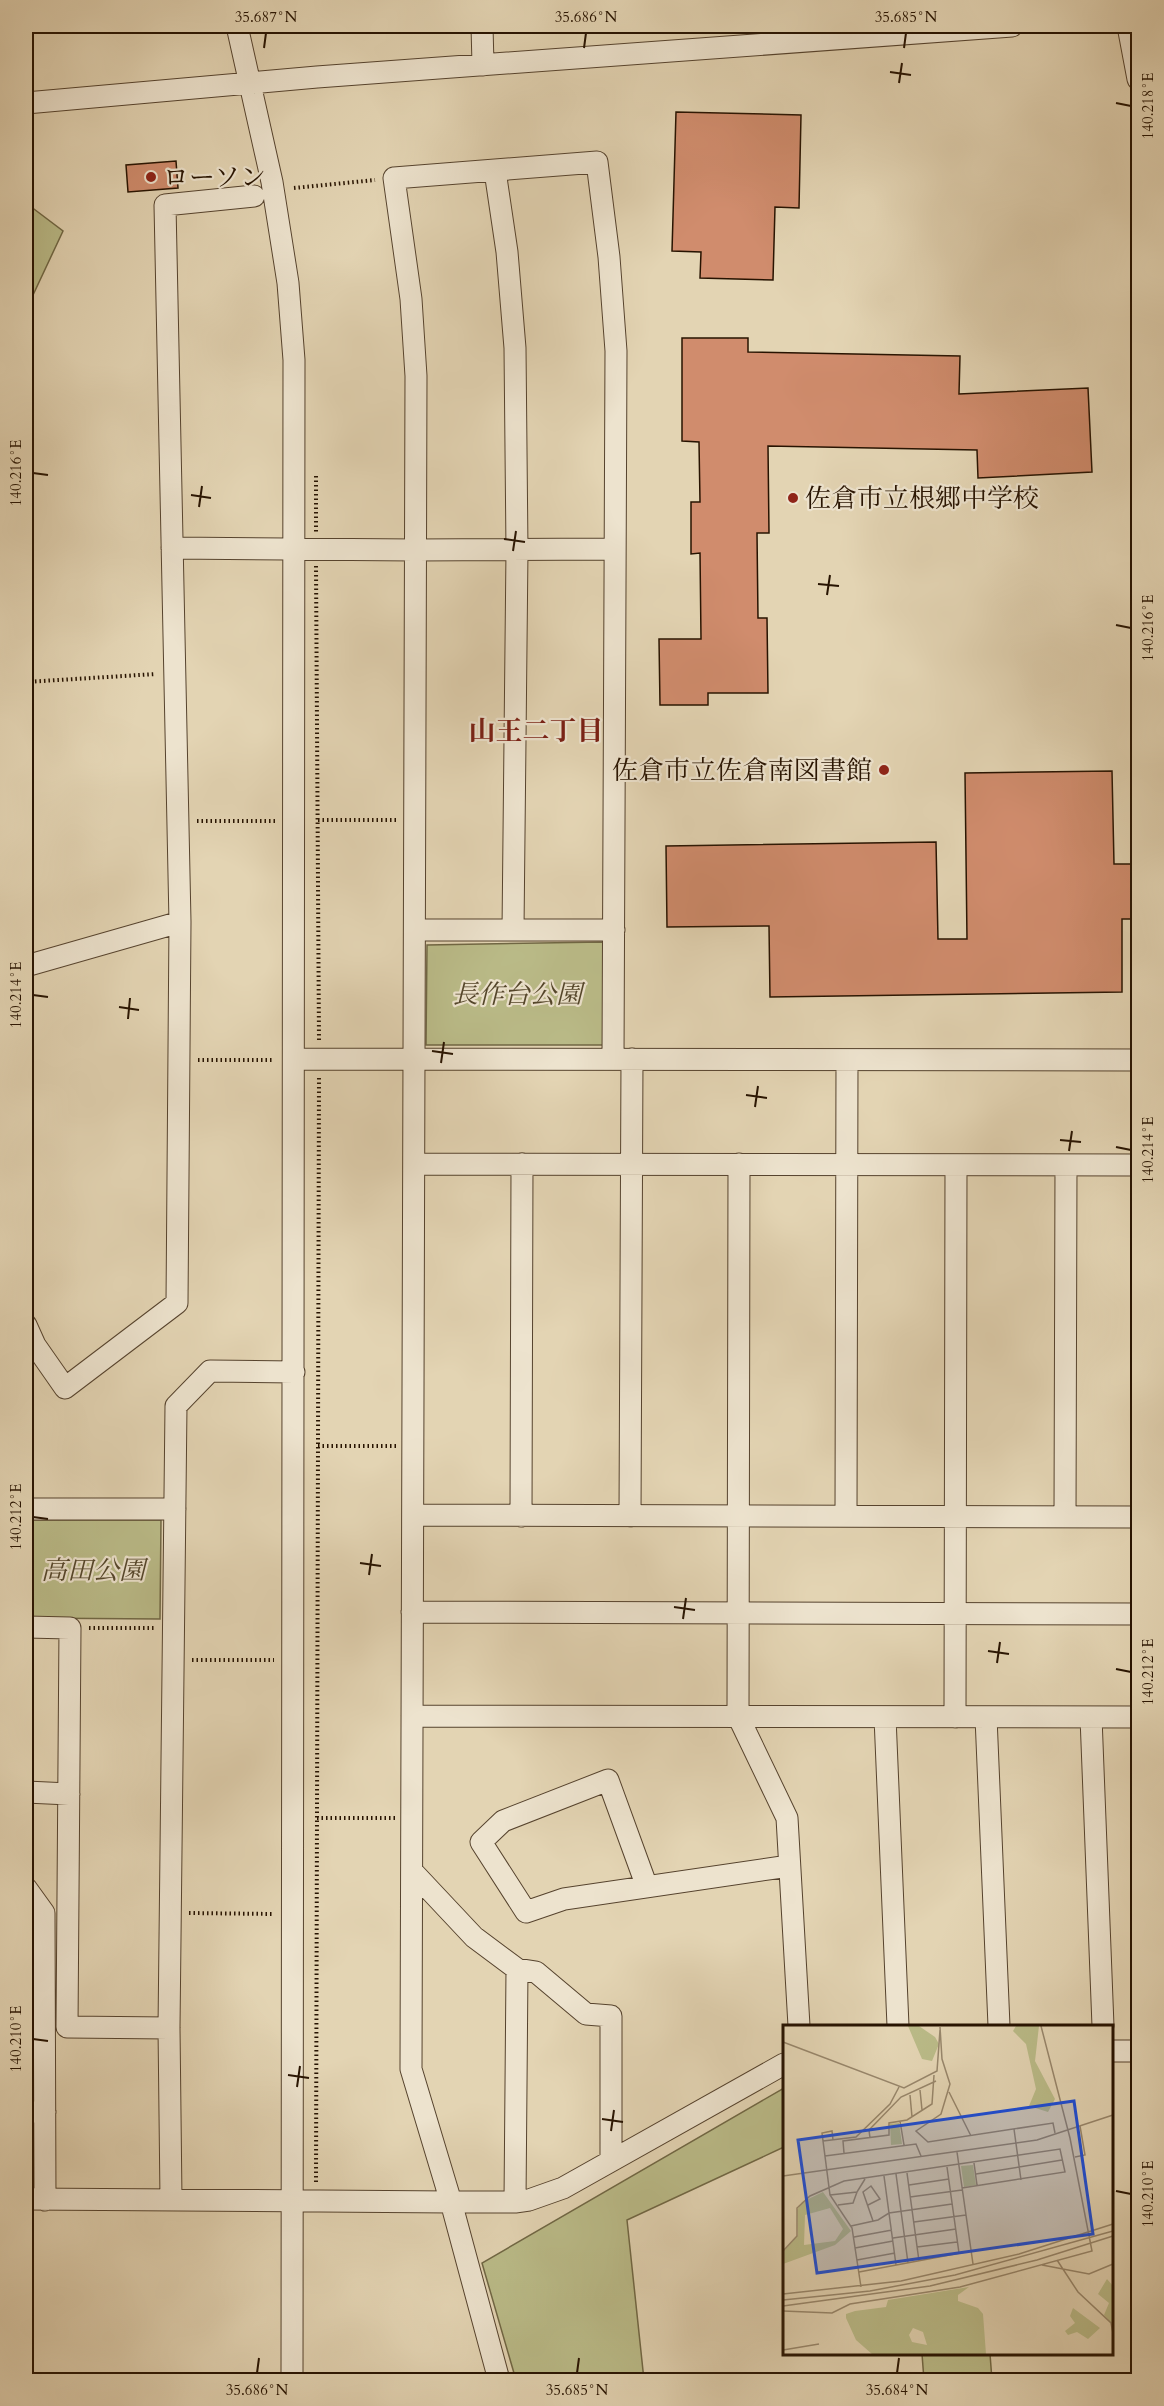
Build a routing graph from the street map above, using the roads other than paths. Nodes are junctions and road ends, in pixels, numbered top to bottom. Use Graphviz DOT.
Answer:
graph roads {
  1 [pos="237,26"];
  2 [pos="482,26"];
  3 [pos="1012,26"];
  4 [pos="1128,26"];
  5 [pos="483,65"];
  6 [pos="1138,79"];
  7 [pos="249,83"];
  8 [pos="26,104"];
  9 [pos="495,171"];
  10 [pos="254,196"];
  11 [pos="172,548"];
  12 [pos="295,548"];
  13 [pos="615,549"];
  14 [pos="416,550"];
  15 [pos="517,550"];
  16 [pos="180,922"];
  17 [pos="415,930"];
  18 [pos="513,930"];
  19 [pos="614,930"];
  20 [pos="26,966"];
  21 [pos="285,1059"];
  22 [pos="414,1059"];
  23 [pos="623,1059"];
  24 [pos="847,1060"];
  25 [pos="1138,1060"];
  26 [pos="414,1164"];
  27 [pos="522,1164"];
  28 [pos="632,1164"];
  29 [pos="739,1164"];
  30 [pos="847,1165"];
  31 [pos="956,1165"];
  32 [pos="1066,1165"];
  33 [pos="1138,1165"];
  34 [pos="26,1325"];
  35 [pos="294,1372"];
  36 [pos="26,1509"];
  37 [pos="175,1509"];
  38 [pos="413,1515"];
  39 [pos="521,1516"];
  40 [pos="630,1516"];
  41 [pos="738,1516"];
  42 [pos="846,1516"];
  43 [pos="955,1516"];
  44 [pos="1065,1517"];
  45 [pos="1138,1517"];
  46 [pos="412,1612"];
  47 [pos="738,1613"];
  48 [pos="955,1613"];
  49 [pos="1138,1614"];
  50 [pos="26,1627"];
  51 [pos="412,1716"];
  52 [pos="738,1716"];
  53 [pos="885,1717"];
  54 [pos="955,1717"];
  55 [pos="986,1717"];
  56 [pos="1091,1717"];
  57 [pos="1138,1717"];
  58 [pos="26,1792"];
  59 [pos="69,1794"];
  60 [pos="789,1866"];
  61 [pos="412,1871"];
  62 [pos="647,1887"];
  63 [pos="26,1888"];
  64 [pos="517,1969"];
  65 [pos="799,2025"];
  66 [pos="898,2025"];
  67 [pos="999,2025"];
  68 [pos="1103,2025"];
  69 [pos="169,2028"];
  70 [pos="1113,2051"];
  71 [pos="1138,2051"];
  72 [pos="783,2065"];
  73 [pos="35,2112"];
  74 [pos="611,2161"];
  75 [pos="171,2199"];
  76 [pos="35,2200"];
  77 [pos="292,2200"];
  78 [pos="451,2202"];
  79 [pos="515,2202"];
  80 [pos="292,2380"];
  81 [pos="499,2380"];
  1 -- 7 [label="street"];
  2 -- 5 [label="street"];
  3 -- 5 [label="street"];
  4 -- 6 [label="street"];
  5 -- 7 [label="street"];
  7 -- 8 [label="street"];
  7 -- 12 [label="street"];
  9 -- 13 [label="street"];
  9 -- 14 [label="street"];
  9 -- 15 [label="street"];
  10 -- 11 [label="street"];
  11 -- 12 [label="street"];
  11 -- 16 [label="street"];
  12 -- 14 [label="street"];
  12 -- 21 [label="street"];
  13 -- 15 [label="street"];
  13 -- 19 [label="street"];
  14 -- 15 [label="street"];
  14 -- 17 [label="street"];
  15 -- 18 [label="street"];
  16 -- 20 [label="street"];
  16 -- 34 [label="street"];
  17 -- 18 [label="street"];
  17 -- 22 [label="street"];
  18 -- 19 [label="street"];
  19 -- 23 [label="street"];
  21 -- 22 [label="street"];
  21 -- 35 [label="street"];
  22 -- 23 [label="street"];
  22 -- 26 [label="street"];
  23 -- 24 [label="street"];
  23 -- 28 [label="street"];
  24 -- 25 [label="street"];
  24 -- 30 [label="street"];
  26 -- 27 [label="street"];
  26 -- 38 [label="street"];
  27 -- 28 [label="street"];
  27 -- 39 [label="street"];
  28 -- 29 [label="street"];
  28 -- 40 [label="street"];
  29 -- 30 [label="street"];
  29 -- 41 [label="street"];
  30 -- 31 [label="street"];
  30 -- 42 [label="street"];
  31 -- 32 [label="street"];
  31 -- 43 [label="street"];
  32 -- 33 [label="street"];
  32 -- 44 [label="street"];
  35 -- 37 [label="street"];
  35 -- 77 [label="street"];
  36 -- 37 [label="street"];
  37 -- 69 [label="street"];
  38 -- 39 [label="street"];
  38 -- 46 [label="street"];
  39 -- 40 [label="street"];
  40 -- 41 [label="street"];
  41 -- 42 [label="street"];
  41 -- 47 [label="street"];
  42 -- 43 [label="street"];
  43 -- 44 [label="street"];
  43 -- 48 [label="street"];
  44 -- 45 [label="street"];
  46 -- 47 [label="street"];
  46 -- 51 [label="street"];
  47 -- 48 [label="street"];
  47 -- 52 [label="street"];
  48 -- 49 [label="street"];
  48 -- 54 [label="street"];
  50 -- 59 [label="street"];
  51 -- 52 [label="street"];
  51 -- 61 [label="street"];
  52 -- 53 [label="street"];
  52 -- 60 [label="street"];
  53 -- 54 [label="street"];
  53 -- 66 [label="street"];
  54 -- 55 [label="street"];
  55 -- 56 [label="street"];
  55 -- 67 [label="street"];
  56 -- 57 [label="street"];
  56 -- 68 [label="street"];
  58 -- 59 [label="street"];
  59 -- 69 [label="street"];
  60 -- 62 [label="street"];
  60 -- 65 [label="street"];
  61 -- 64 [label="street"];
  61 -- 78 [label="street"];
  62 -- 62 [label="street"];
  63 -- 73 [label="street"];
  64 -- 74 [label="street"];
  64 -- 79 [label="street"];
  69 -- 75 [label="street"];
  70 -- 71 [label="street"];
  72 -- 74 [label="street"];
  73 -- 76 [label="street"];
  74 -- 79 [label="street"];
  75 -- 76 [label="street"];
  75 -- 77 [label="street"];
  77 -- 78 [label="street"];
  77 -- 80 [label="street"];
  78 -- 79 [label="street"];
  78 -- 81 [label="street"];
}
